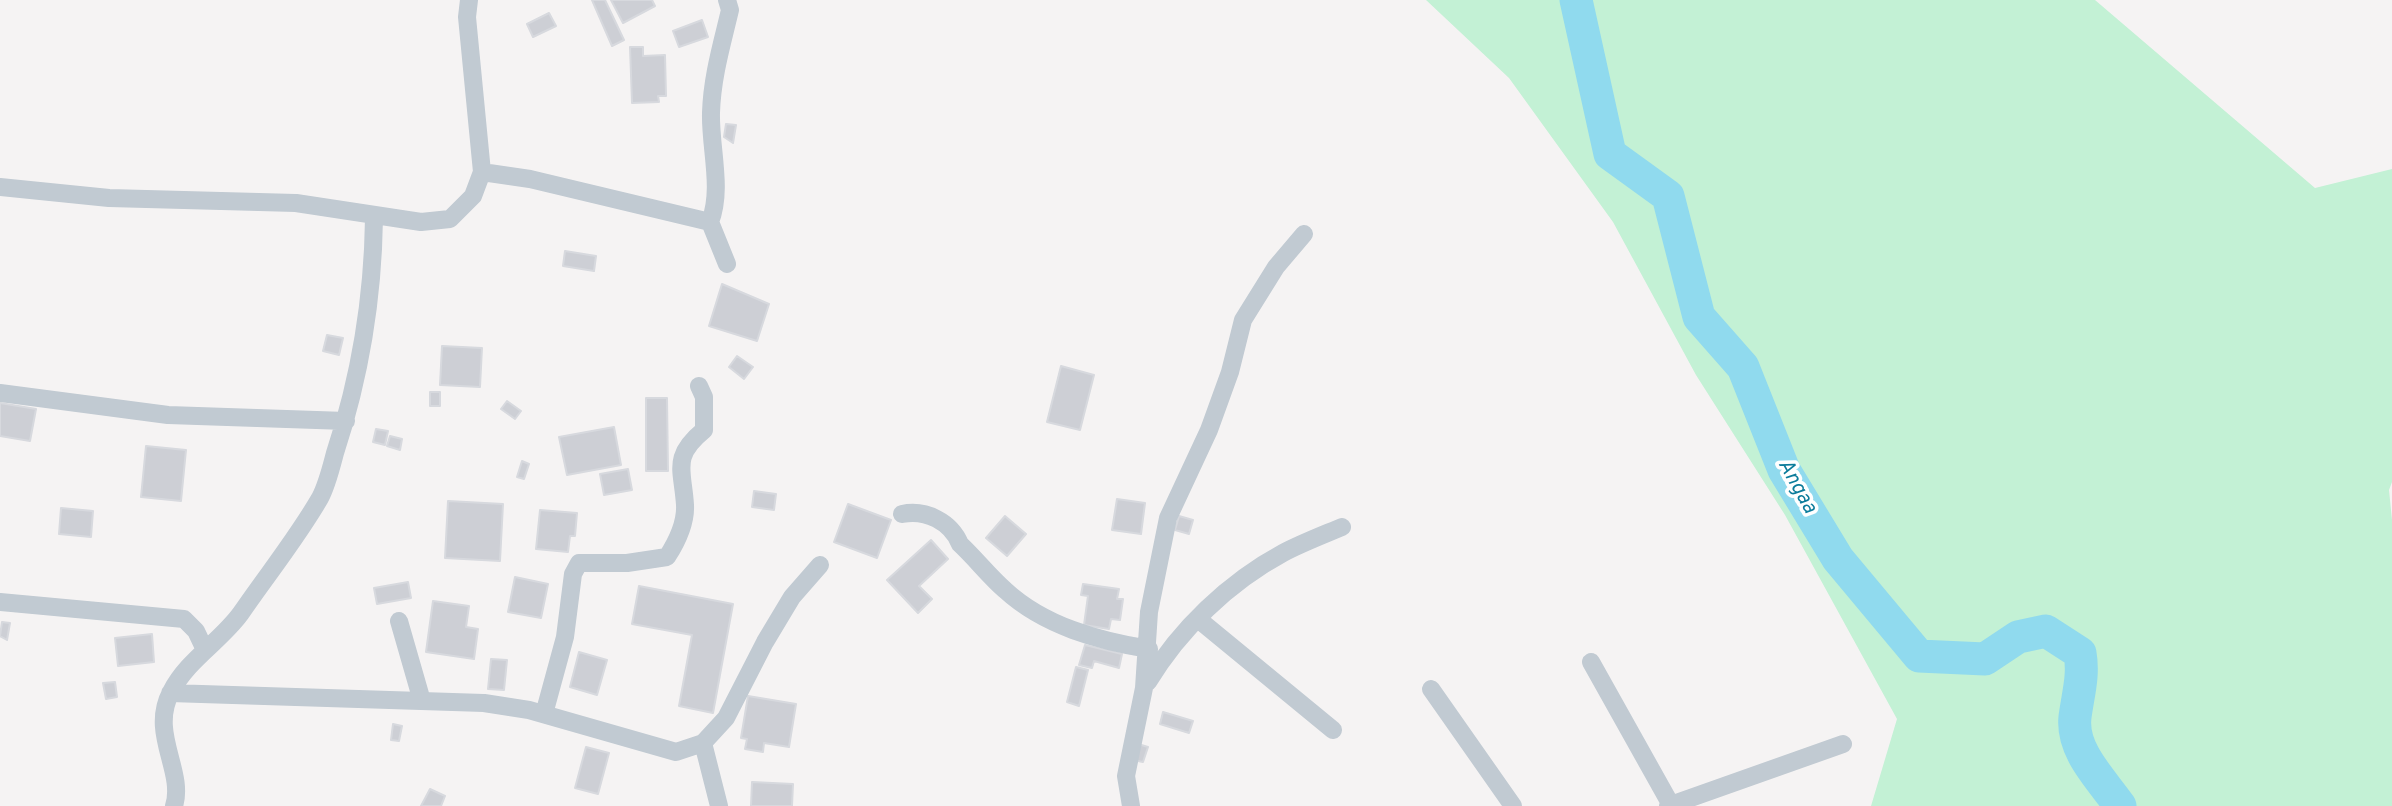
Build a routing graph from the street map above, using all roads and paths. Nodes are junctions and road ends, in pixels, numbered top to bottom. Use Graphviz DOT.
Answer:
graph roads {
  1 [pos="469,0"];
  2 [pos="727,0"];
  3 [pos="482,172"];
  4 [pos="0,187"];
  5 [pos="374,218"];
  6 [pos="710,222"];
  7 [pos="1304,234"];
  8 [pos="727,264"];
  9 [pos="699,386"];
  10 [pos="0,393"];
  11 [pos="346,421"];
  12 [pos="902,514"];
  13 [pos="1342,527"];
  14 [pos="820,565"];
  15 [pos="0,602"];
  16 [pos="1198,619"];
  17 [pos="399,621"];
  18 [pos="1149,649"];
  19 [pos="205,650"];
  20 [pos="1591,663"];
  21 [pos="1144,688"];
  22 [pos="1431,689"];
  23 [pos="170,693"];
  24 [pos="422,701"];
  25 [pos="544,714"];
  26 [pos="1333,730"];
  27 [pos="704,743"];
  28 [pos="1843,744"];
  29 [pos="1715,798"];
  30 [pos="174,806"];
  31 [pos="719,806"];
  32 [pos="1132,806"];
  33 [pos="1513,806"];
  34 [pos="1670,806"];
  1 -- 3 [label="street"];
  2 -- 6 [label="street"];
  3 -- 5 [label="street"];
  3 -- 6 [label="street"];
  4 -- 5 [label="street"];
  5 -- 11 [label="street"];
  6 -- 8 [label="street"];
  7 -- 18 [label="street"];
  9 -- 25 [label="street"];
  10 -- 11 [label="street"];
  11 -- 19 [label="street"];
  12 -- 18 [label="street"];
  13 -- 16 [label="street"];
  14 -- 27 [label="street"];
  15 -- 19 [label="street"];
  16 -- 21 [label="street"];
  16 -- 26 [label="street"];
  17 -- 24 [label="street"];
  18 -- 21 [label="street"];
  19 -- 23 [label="street"];
  20 -- 34 [label="street"];
  21 -- 32 [label="street"];
  22 -- 33 [label="street"];
  23 -- 24 [label="street"];
  23 -- 30 [label="street"];
  24 -- 25 [label="street"];
  25 -- 27 [label="street"];
  27 -- 31 [label="street"];
  28 -- 29 [label="street"];
  29 -- 34 [label="street"];
}
